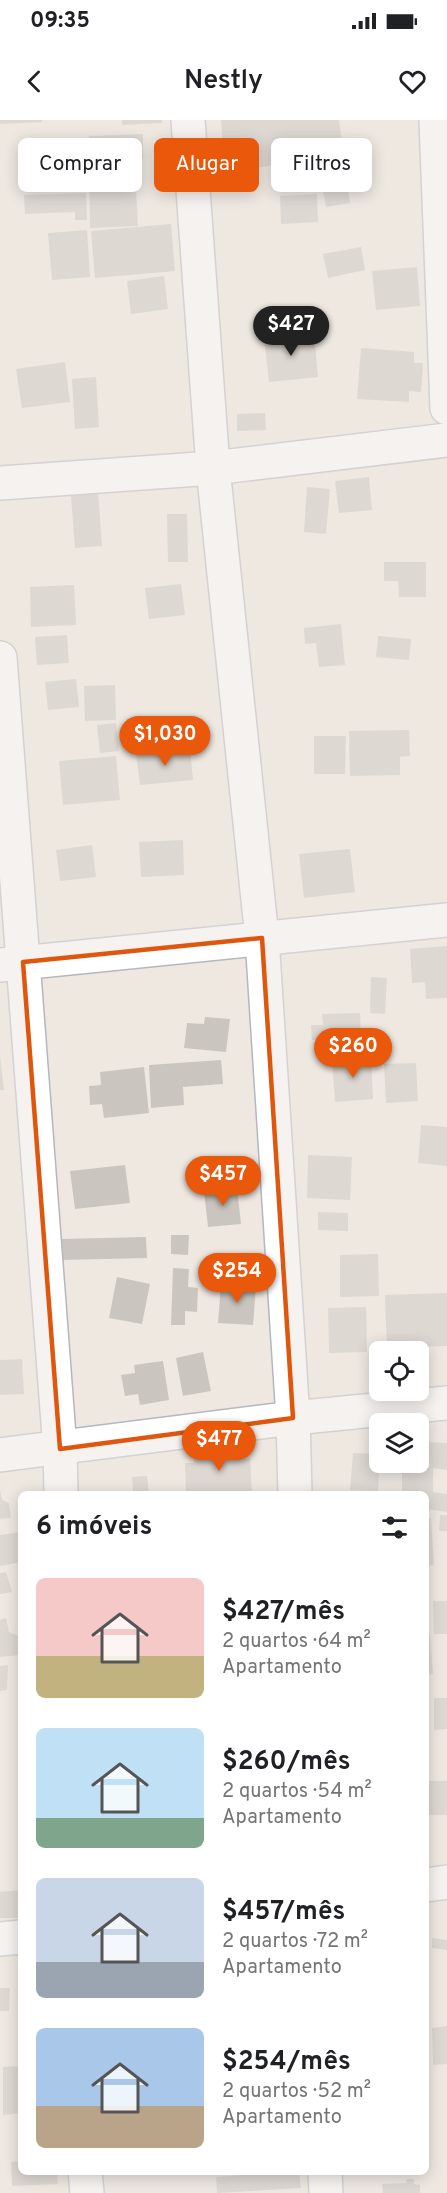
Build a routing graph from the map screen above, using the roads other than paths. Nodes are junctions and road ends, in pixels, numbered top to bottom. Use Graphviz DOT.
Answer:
graph roads {
  1 [pos="188,120"];
  2 [pos="436,120"];
  3 [pos="447,408"];
  4 [pos="447,440"];
  5 [pos="213,468"];
  6 [pos="0,483"];
  7 [pos="0,658"];
  8 [pos="447,920"];
  9 [pos="262,938"];
  10 [pos="12,964"];
  11 [pos="447,1403"];
  12 [pos="293,1418"];
  13 [pos="60,1449"];
  14 [pos="0,1455"];
  15 [pos="61,1491"];
  16 [pos="295,1491"];
  17 [pos="447,1882"];
  18 [pos="429,1885"];
  19 [pos="18,1936"];
  20 [pos="0,1939"];
  21 [pos="85,2175"];
  22 [pos="325,2175"];
  23 [pos="87,2193"];
  24 [pos="326,2193"];
  1 -- 5 [label="street"];
  2 -- 3 [label="street"];
  4 -- 5 [label="street"];
  5 -- 6 [label="street"];
  5 -- 9 [label="street"];
  7 -- 10 [label="street"];
  8 -- 9 [label="street"];
  9 -- 10 [label="street"];
  9 -- 12 [label="street"];
  10 -- 13 [label="street"];
  11 -- 12 [label="street"];
  12 -- 13 [label="street"];
  12 -- 16 [label="street"];
  13 -- 14 [label="street"];
  13 -- 15 [label="street"];
  17 -- 18 [label="street"];
  19 -- 20 [label="street"];
  21 -- 23 [label="street"];
  22 -- 24 [label="street"];
}
